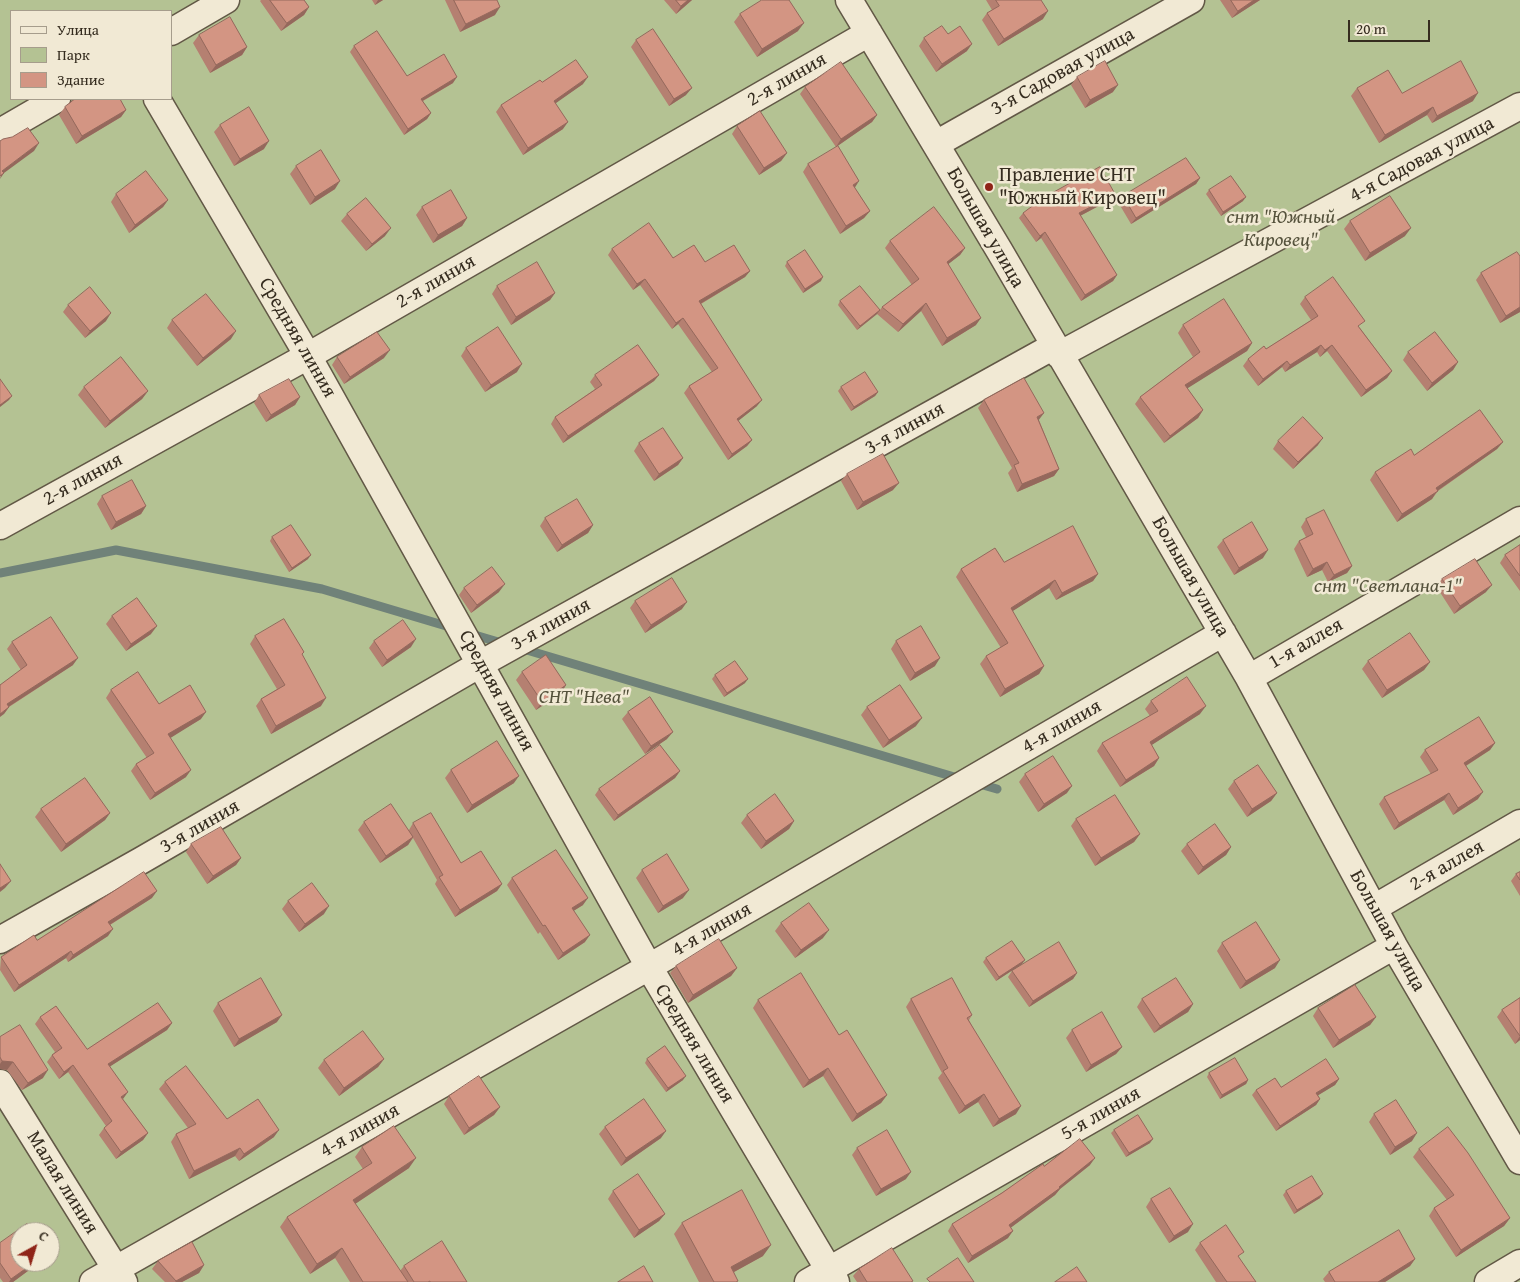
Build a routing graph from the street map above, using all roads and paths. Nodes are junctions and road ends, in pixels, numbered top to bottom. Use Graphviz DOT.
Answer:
graph roads {
  1 [pos="226,0"];
  2 [pos="849,0"];
  3 [pos="1191,0"];
  4 [pos="172,31"];
  5 [pos="869,33"];
  6 [pos="55,100"];
  7 [pos="158,100"];
  8 [pos="1520,106"];
  9 [pos="0,132"];
  10 [pos="936,144"];
  11 [pos="1057,351"];
  12 [pos="308,356"];
  13 [pos="1520,520"];
  14 [pos="0,526"];
  15 [pos="1223,633"];
  16 [pos="482,664"];
  17 [pos="1249,678"];
  18 [pos="1520,823"];
  19 [pos="1374,908"];
  20 [pos="0,940"];
  21 [pos="1394,946"];
  22 [pos="649,967"];
  23 [pos="0,1083"];
  24 [pos="1520,1161"];
  25 [pos="1520,1263"];
  26 [pos="120,1276"];
  27 [pos="824,1278"];
  28 [pos="94,1282"];
  29 [pos="1488,1282"];
  1 -- 4 [label="street"];
  2 -- 5 [label="street, Большая улица"];
  3 -- 10 [label="street, 3-я Садовая улица"];
  5 -- 10 [label="street, Большая улица"];
  5 -- 12 [label="street, 2-я линия"];
  6 -- 9 [label="street"];
  7 -- 12 [label="street, Средняя линия"];
  8 -- 11 [label="street, 4-я Садовая улица"];
  10 -- 11 [label="street, Большая улица"];
  11 -- 15 [label="street, Большая улица"];
  11 -- 16 [label="street, 3-я линия"];
  12 -- 14 [label="street, 2-я линия"];
  12 -- 16 [label="street, Средняя линия"];
  13 -- 17 [label="street, 1-я аллея"];
  15 -- 17 [label="street, Большая улица"];
  15 -- 22 [label="street, 4-я линия"];
  16 -- 20 [label="street, 3-я линия"];
  16 -- 22 [label="street, Средняя линия"];
  17 -- 19 [label="street, Большая улица"];
  18 -- 19 [label="street, 2-я аллея"];
  19 -- 21 [label="street, Большая улица"];
  21 -- 24 [label="street, Большая улица"];
  21 -- 27 [label="street, 5-я линия"];
  22 -- 26 [label="street, 4-я линия"];
  22 -- 27 [label="street, Средняя линия"];
  23 -- 26 [label="street, Малая линия"];
  25 -- 29 [label="street"];
  26 -- 28 [label="street, 4-я линия"];
}
